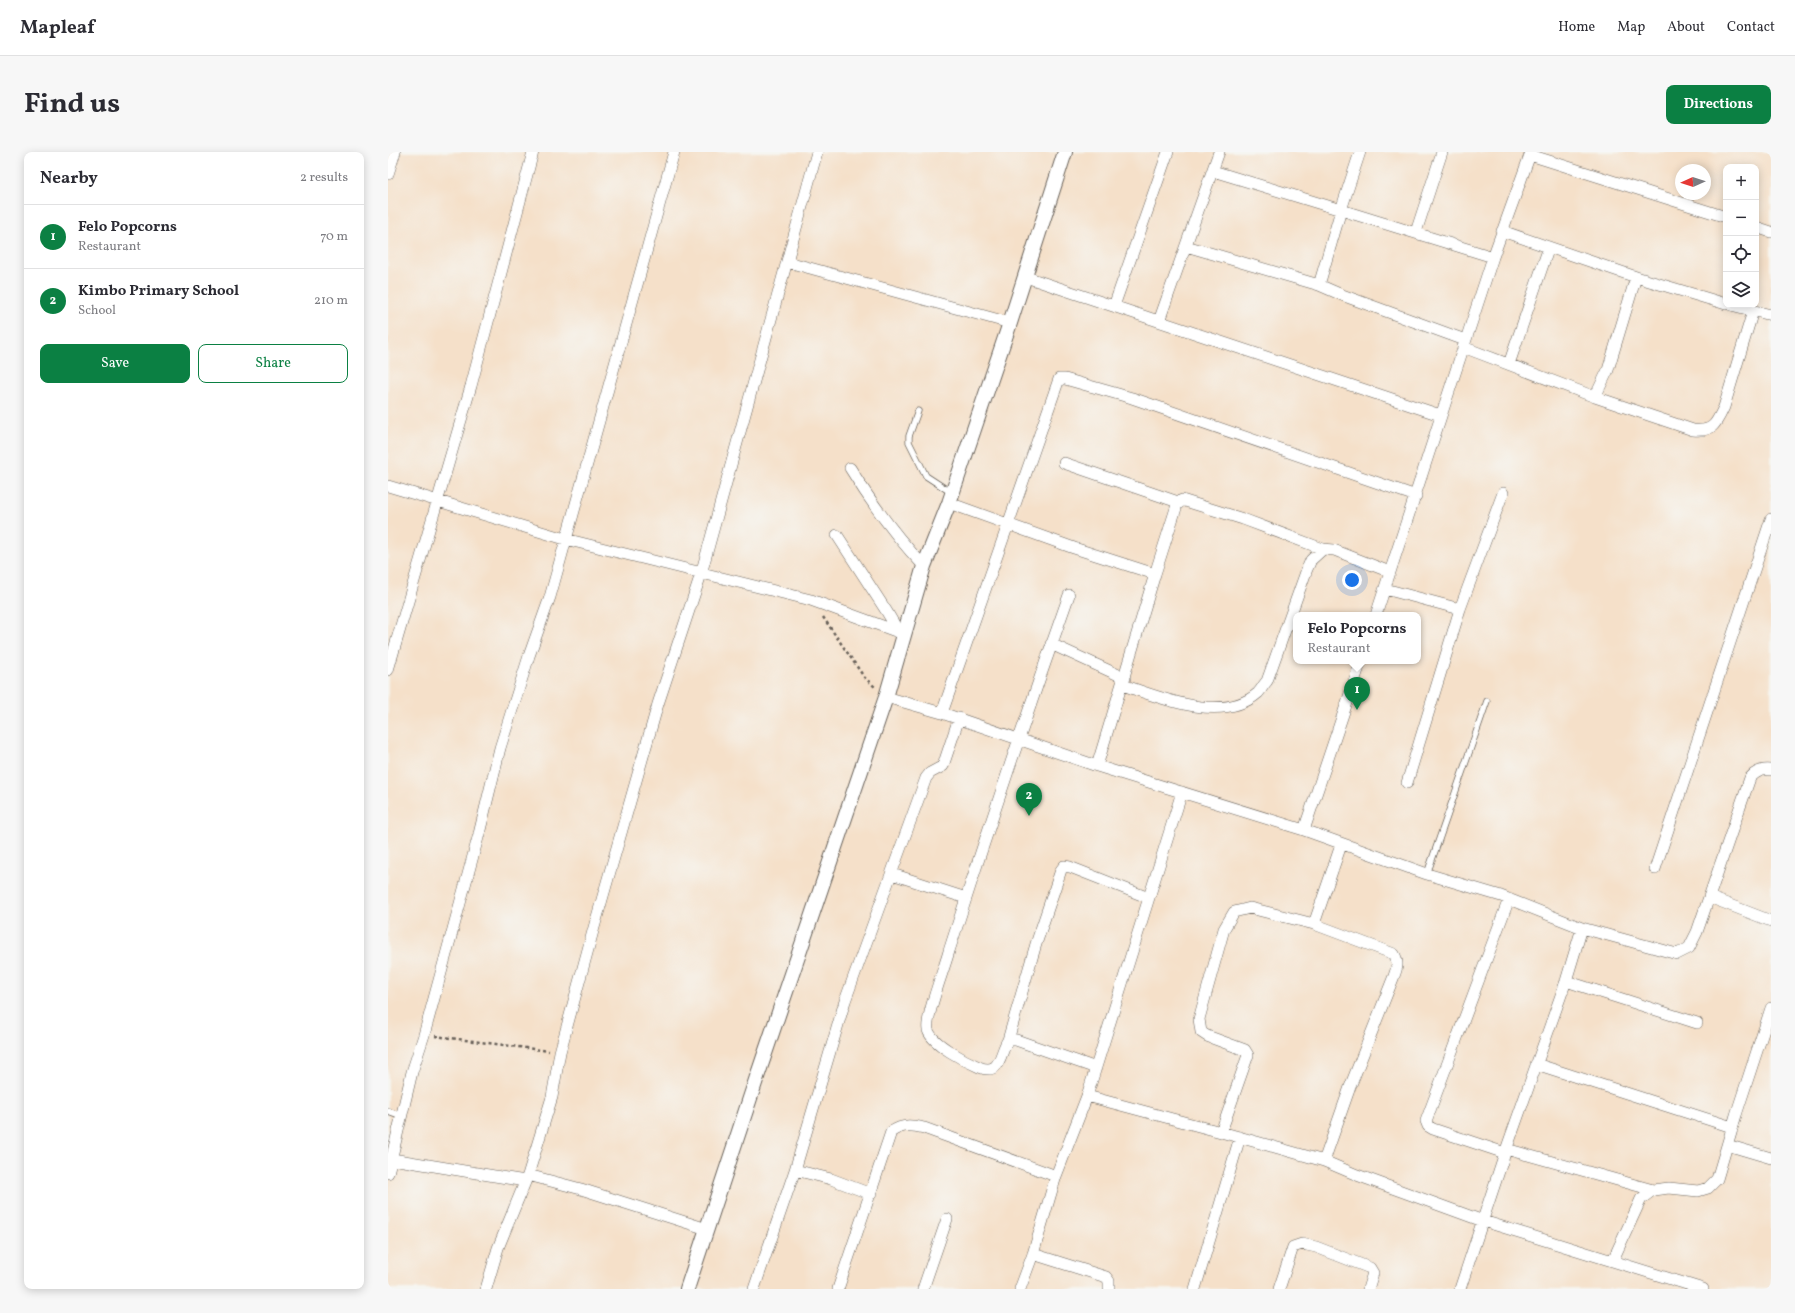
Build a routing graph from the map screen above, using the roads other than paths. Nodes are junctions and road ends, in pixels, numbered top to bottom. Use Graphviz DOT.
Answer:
graph roads {
  1 [pos="395,152"];
  2 [pos="533,152"];
  3 [pos="674,152"];
  4 [pos="817,152"];
  5 [pos="1065,152"];
  6 [pos="1168,152"];
  7 [pos="1219,152"];
  8 [pos="1360,152"];
  9 [pos="1442,152"];
  10 [pos="1530,153"];
  11 [pos="1213,171"];
  12 [pos="388,174"];
  13 [pos="1341,210"];
  14 [pos="1723,216"];
  15 [pos="1759,228"];
  16 [pos="1502,231"];
  17 [pos="1416,232"];
  18 [pos="1771,232"];
  19 [pos="1186,246"];
  20 [pos="1549,247"];
  21 [pos="1493,257"];
  22 [pos="788,262"];
  23 [pos="1026,277"];
  24 [pos="1636,277"];
  25 [pos="1319,285"];
  26 [pos="1723,303"];
  27 [pos="1114,306"];
  28 [pos="1742,308"];
  29 [pos="1753,311"];
  30 [pos="1771,315"];
  31 [pos="1159,321"];
  32 [pos="1010,323"];
  33 [pos="1464,343"];
  34 [pos="1509,364"];
  35 [pos="1595,397"];
  36 [pos="918,411"];
  37 [pos="1440,415"];
  38 [pos="1064,463"];
  39 [pos="850,468"];
  40 [pos="388,486"];
  41 [pos="1503,493"];
  42 [pos="1416,496"];
  43 [pos="950,498"];
  44 [pos="437,502"];
  45 [pos="1178,502"];
  46 [pos="1771,519"];
  47 [pos="1007,523"];
  48 [pos="837,535"];
  49 [pos="565,539"];
  50 [pos="1323,549"];
  51 [pos="924,566"];
  52 [pos="1390,572"];
  53 [pos="701,574"];
  54 [pos="1155,574"];
  55 [pos="1385,589"];
  56 [pos="1069,595"];
  57 [pos="1460,609"];
  58 [pos="1377,612"];
  59 [pos="900,632"];
  60 [pos="1051,644"];
  61 [pos="1360,664"];
  62 [pos="388,670"];
  63 [pos="1124,681"];
  64 [pos="886,697"];
  65 [pos="1487,701"];
  66 [pos="942,713"];
  67 [pos="959,718"];
  68 [pos="1018,738"];
  69 [pos="1097,766"];
  70 [pos="1771,770"];
  71 [pos="1407,783"];
  72 [pos="1182,792"];
  73 [pos="1304,830"];
  74 [pos="1341,845"];
  75 [pos="1655,869"];
  76 [pos="892,874"];
  77 [pos="1427,874"];
  78 [pos="1709,897"];
  79 [pos="966,898"];
  80 [pos="1149,898"];
  81 [pos="1509,899"];
  82 [pos="1771,921"];
  83 [pos="1314,924"];
  84 [pos="1582,928"];
  85 [pos="1566,980"];
  86 [pos="1771,1008"];
  87 [pos="1697,1023"];
  88 [pos="1008,1040"];
  89 [pos="1536,1064"];
  90 [pos="1096,1068"];
  91 [pos="1087,1096"];
  92 [pos="388,1111"];
  93 [pos="402,1116"];
  94 [pos="1732,1127"];
  95 [pos="1221,1132"];
  96 [pos="1240,1137"];
  97 [pos="1727,1145"];
  98 [pos="1505,1151"];
  99 [pos="1771,1158"];
  100 [pos="392,1159"];
  101 [pos="1324,1161"];
  102 [pos="795,1170"];
  103 [pos="388,1173"];
  104 [pos="1056,1176"];
  105 [pos="526,1178"];
  106 [pos="1653,1190"];
  107 [pos="871,1194"];
  108 [pos="947,1219"];
  109 [pos="1483,1221"];
  110 [pos="707,1229"];
  111 [pos="1033,1254"];
  112 [pos="1613,1260"];
  113 [pos="486,1289"];
  114 [pos="687,1289"];
  115 [pos="754,1289"];
  116 [pos="838,1289"];
  117 [pos="923,1289"];
  118 [pos="1020,1289"];
  119 [pos="1109,1289"];
  120 [pos="1195,1289"];
  121 [pos="1279,1289"];
  122 [pos="1368,1289"];
  123 [pos="1460,1289"];
  124 [pos="1703,1289"];
  1 -- 12 [label="street"];
  2 -- 44 [label="street"];
  3 -- 49 [label="street"];
  4 -- 22 [label="street"];
  5 -- 23 [label="street"];
  6 -- 27 [label="street"];
  7 -- 11 [label="street"];
  8 -- 13 [label="street"];
  9 -- 17 [label="street"];
  10 -- 14 [label="street"];
  10 -- 16 [label="street"];
  11 -- 13 [label="street"];
  11 -- 19 [label="street"];
  13 -- 17 [label="street"];
  13 -- 25 [label="street"];
  15 -- 18 [label="street"];
  16 -- 20 [label="street"];
  16 -- 21 [label="street"];
  17 -- 21 [label="street"];
  19 -- 25 [label="street"];
  19 -- 31 [label="street"];
  20 -- 24 [label="street"];
  20 -- 34 [label="street"];
  21 -- 33 [label="street"];
  22 -- 32 [label="street"];
  22 -- 53 [label="street"];
  23 -- 27 [label="street"];
  23 -- 32 [label="street"];
  24 -- 26 [label="street"];
  24 -- 35 [label="street"];
  25 -- 33 [label="street"];
  27 -- 31 [label="street"];
  28 -- 29 [label="street"];
  29 -- 30 [label="street"];
  29 -- 35 [label="street"];
  31 -- 37 [label="street"];
  32 -- 43 [label="street"];
  33 -- 34 [label="street"];
  33 -- 37 [label="street"];
  34 -- 35 [label="street"];
  36 -- 43 [label="lane"];
  37 -- 42 [label="street"];
  38 -- 45 [label="street"];
  39 -- 51 [label="street"];
  40 -- 44 [label="street"];
  41 -- 57 [label="street"];
  42 -- 47 [label="street"];
  42 -- 52 [label="street"];
  43 -- 47 [label="street"];
  43 -- 51 [label="street"];
  44 -- 49 [label="street"];
  44 -- 62 [label="street"];
  45 -- 50 [label="street"];
  45 -- 54 [label="street"];
  46 -- 75 [label="street"];
  47 -- 54 [label="street"];
  47 -- 66 [label="street"];
  48 -- 59 [label="street"];
  49 -- 53 [label="street"];
  49 -- 93 [label="street"];
  50 -- 52 [label="street"];
  50 -- 63 [label="street"];
  51 -- 59 [label="street"];
  52 -- 55 [label="street"];
  53 -- 59 [label="street"];
  53 -- 105 [label="street"];
  54 -- 63 [label="street"];
  55 -- 57 [label="street"];
  55 -- 58 [label="street"];
  56 -- 60 [label="street"];
  57 -- 71 [label="street"];
  59 -- 64 [label="street"];
  60 -- 63 [label="street"];
  60 -- 68 [label="street"];
  61 -- 73 [label="street"];
  63 -- 69 [label="street"];
  64 -- 66 [label="street"];
  64 -- 110 [label="street"];
  65 -- 77 [label="lane"];
  66 -- 67 [label="street"];
  67 -- 68 [label="street"];
  67 -- 76 [label="street"];
  68 -- 69 [label="street"];
  68 -- 79 [label="street"];
  69 -- 72 [label="street"];
  70 -- 78 [label="street"];
  72 -- 73 [label="street"];
  72 -- 80 [label="street"];
  73 -- 74 [label="street"];
  74 -- 77 [label="street"];
  74 -- 83 [label="street"];
  76 -- 79 [label="street"];
  76 -- 102 [label="street"];
  77 -- 81 [label="street"];
  78 -- 82 [label="street"];
  78 -- 84 [label="street"];
  79 -- 88 [label="street"];
  80 -- 88 [label="street"];
  80 -- 90 [label="street"];
  81 -- 84 [label="street"];
  81 -- 98 [label="street"];
  83 -- 95 [label="street"];
  83 -- 101 [label="street"];
  84 -- 85 [label="street"];
  85 -- 87 [label="street"];
  85 -- 89 [label="street"];
  86 -- 94 [label="street"];
  88 -- 90 [label="street"];
  89 -- 94 [label="street"];
  89 -- 98 [label="street"];
  90 -- 91 [label="street"];
  91 -- 95 [label="street"];
  91 -- 104 [label="street"];
  92 -- 93 [label="lane"];
  93 -- 100 [label="street"];
  94 -- 97 [label="street"];
  95 -- 96 [label="street"];
  96 -- 101 [label="street"];
  96 -- 120 [label="street"];
  97 -- 99 [label="street"];
  97 -- 106 [label="street"];
  98 -- 106 [label="street"];
  98 -- 109 [label="street"];
  100 -- 103 [label="street"];
  100 -- 105 [label="street"];
  101 -- 109 [label="street"];
  102 -- 107 [label="street"];
  102 -- 115 [label="street"];
  104 -- 107 [label="street"];
  104 -- 111 [label="street"];
  105 -- 110 [label="street"];
  105 -- 113 [label="street"];
  106 -- 112 [label="street"];
  107 -- 116 [label="street"];
  108 -- 117 [label="street"];
  109 -- 112 [label="street"];
  109 -- 123 [label="street"];
  110 -- 114 [label="street"];
  111 -- 118 [label="street"];
  111 -- 119 [label="street"];
  112 -- 124 [label="street"];
  121 -- 122 [label="street"];
}
